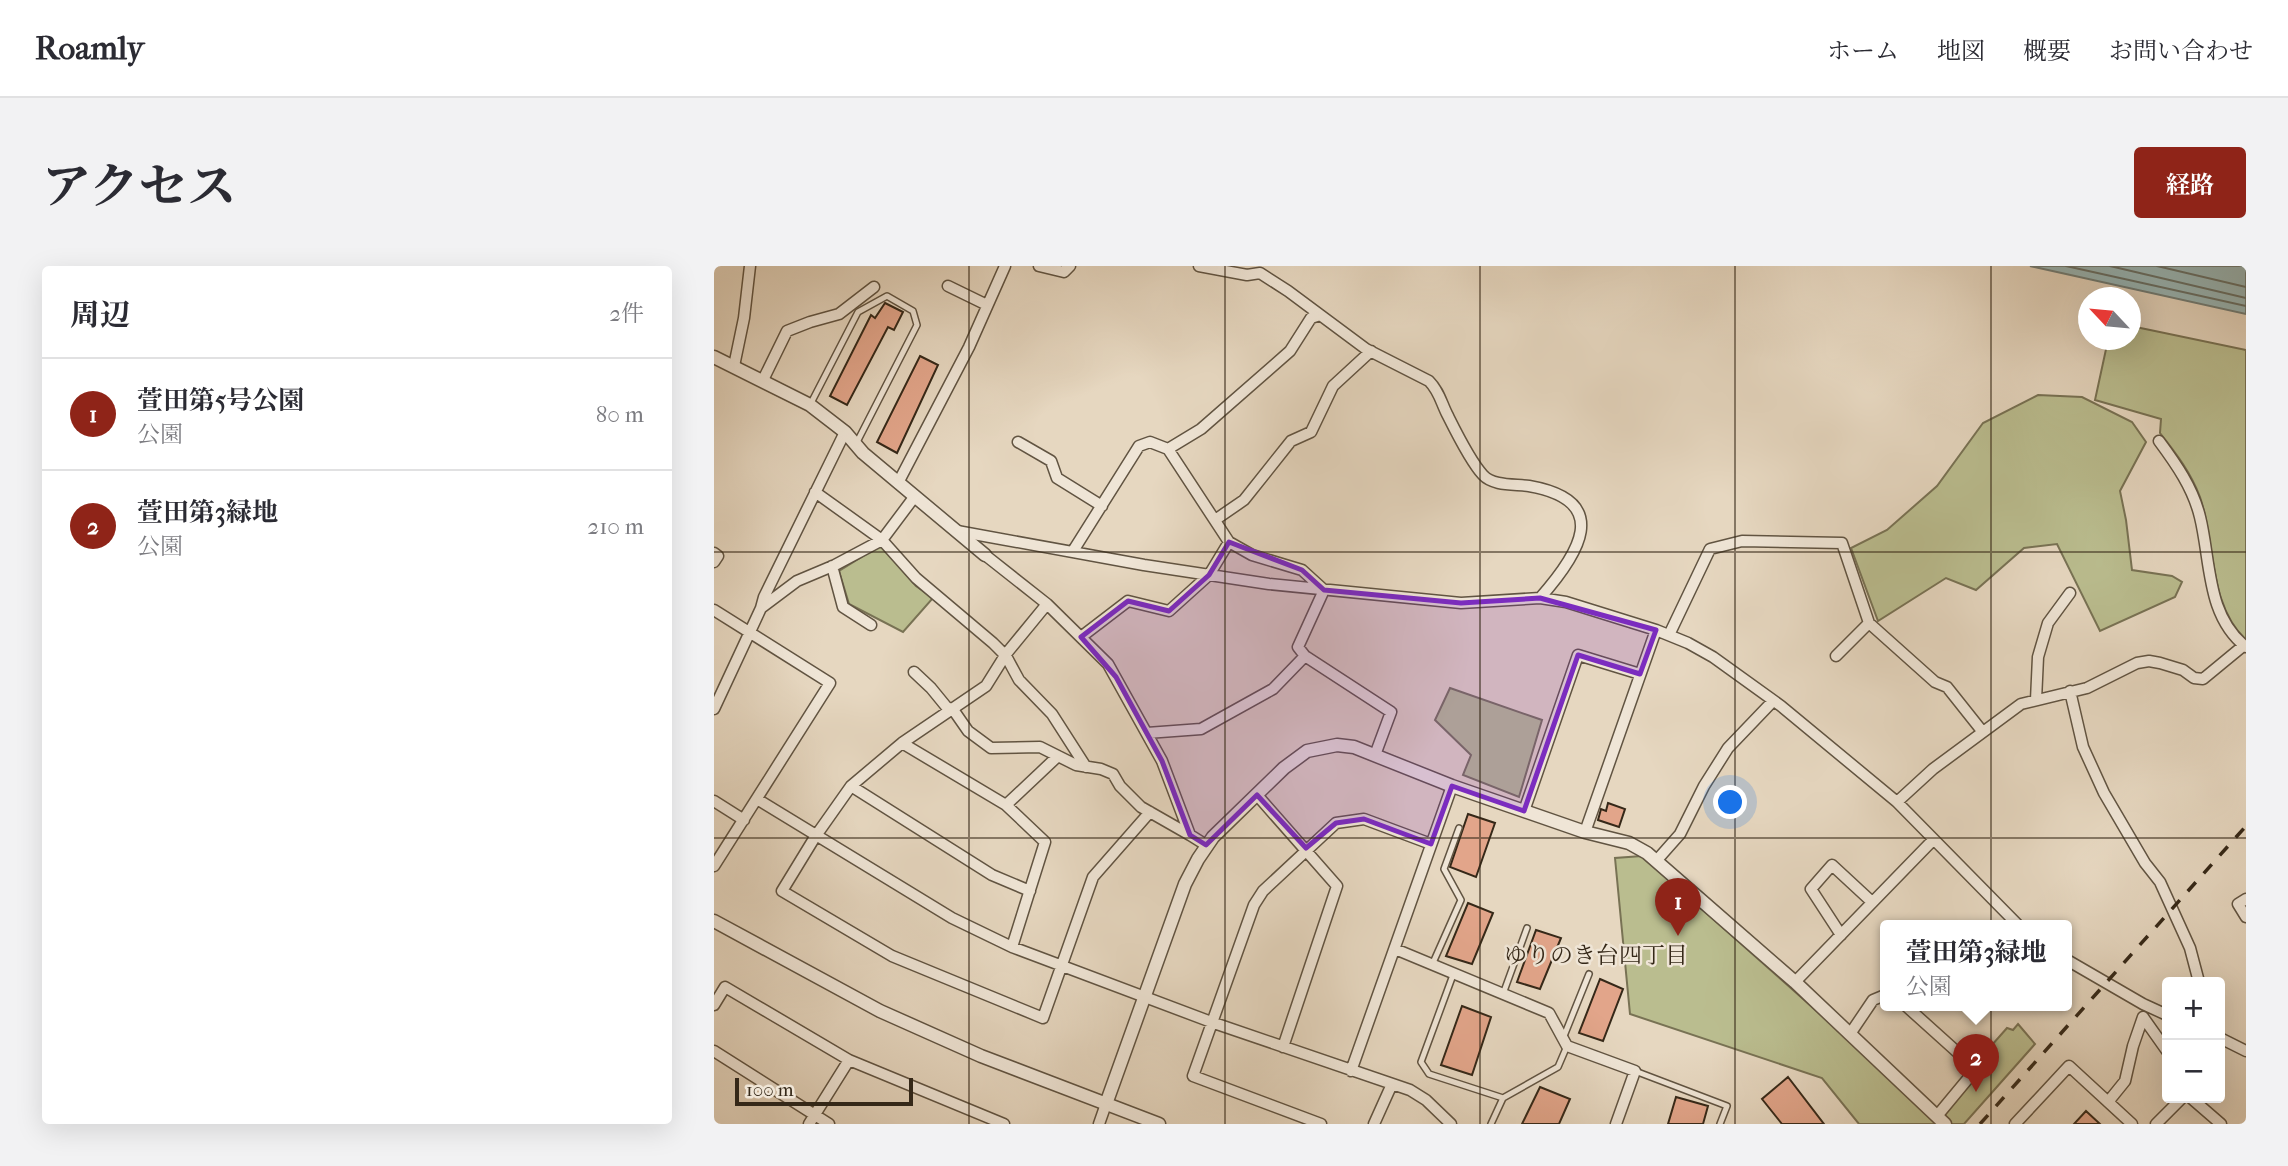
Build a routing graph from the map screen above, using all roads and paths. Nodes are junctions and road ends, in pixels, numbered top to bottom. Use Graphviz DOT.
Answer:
graph roads {
  1 [pos="750,266"];
  2 [pos="1004,266"];
  3 [pos="1039,266"];
  4 [pos="1070,266"];
  5 [pos="1199,266"];
  6 [pos="948,286"];
  7 [pos="874,287"];
  8 [pos="988,305"];
  9 [pos="1320,315"];
  10 [pos="1371,351"];
  11 [pos="714,357"];
  12 [pos="734,366"];
  13 [pos="763,380"];
  14 [pos="810,405"];
  15 [pos="845,432"];
  16 [pos="2159,441"];
  17 [pos="1018,442"];
  18 [pos="856,444"];
  19 [pos="1168,449"];
  20 [pos="898,483"];
  21 [pos="816,492"];
  22 [pos="915,496"];
  23 [pos="1102,506"];
  24 [pos="1215,520"];
  25 [pos="957,531"];
  26 [pos="882,540"];
  27 [pos="1229,542"];
  28 [pos="1073,551"];
  29 [pos="714,553"];
  30 [pos="985,555"];
  31 [pos="714,562"];
  32 [pos="832,566"];
  33 [pos="1209,575"];
  34 [pos="1324,590"];
  35 [pos="2070,593"];
  36 [pos="1540,598"];
  37 [pos="1047,604"];
  38 [pos="761,608"];
  39 [pos="714,610"];
  40 [pos="1868,624"];
  41 [pos="872,625"];
  42 [pos="1656,630"];
  43 [pos="749,632"];
  44 [pos="1669,635"];
  45 [pos="1081,637"];
  46 [pos="2245,646"];
  47 [pos="1006,656"];
  48 [pos="1305,656"];
  49 [pos="1836,656"];
  50 [pos="914,672"];
  51 [pos="1640,674"];
  52 [pos="2070,691"];
  53 [pos="2036,700"];
  54 [pos="1773,701"];
  55 [pos="714,709"];
  56 [pos="951,709"];
  57 [pos="1982,731"];
  58 [pos="1147,733"];
  59 [pos="902,743"];
  60 [pos="1375,755"];
  61 [pos="1058,756"];
  62 [pos="1086,767"];
  63 [pos="851,786"];
  64 [pos="1452,786"];
  65 [pos="1257,794"];
  66 [pos="757,799"];
  67 [pos="714,801"];
  68 [pos="1897,802"];
  69 [pos="1006,805"];
  70 [pos="1524,811"];
  71 [pos="1150,812"];
  72 [pos="744,820"];
  73 [pos="1459,828"];
  74 [pos="1586,832"];
  75 [pos="1190,835"];
  76 [pos="816,837"];
  77 [pos="1933,840"];
  78 [pos="1431,844"];
  79 [pos="1206,845"];
  80 [pos="1306,848"];
  81 [pos="1657,860"];
  82 [pos="714,866"];
  83 [pos="1030,891"];
  84 [pos="2246,899"];
  85 [pos="1872,902"];
  86 [pos="2246,917"];
  87 [pos="2014,920"];
  88 [pos="714,921"];
  89 [pos="1527,928"];
  90 [pos="1841,935"];
  91 [pos="1012,947"];
  92 [pos="1395,949"];
  93 [pos="2072,963"];
  94 [pos="1060,965"];
  95 [pos="1433,965"];
  96 [pos="1454,974"];
  97 [pos="1589,974"];
  98 [pos="2198,977"];
  99 [pos="1795,982"];
  100 [pos="1503,994"];
  101 [pos="1144,997"];
  102 [pos="1880,997"];
  103 [pos="714,1005"];
  104 [pos="1912,1011"];
  105 [pos="2162,1013"];
  106 [pos="1213,1023"];
  107 [pos="1850,1034"];
  108 [pos="2224,1040"];
  109 [pos="1565,1042"];
  110 [pos="2162,1044"];
  111 [pos="1283,1047"];
  112 [pos="714,1051"];
  113 [pos="2246,1051"];
  114 [pos="849,1060"];
  115 [pos="1351,1071"];
  116 [pos="1635,1071"];
  117 [pos="1392,1084"];
  118 [pos="1503,1098"];
  119 [pos="2108,1102"];
  120 [pos="2177,1103"];
  121 [pos="2197,1103"];
  122 [pos="1106,1104"];
  123 [pos="812,1119"];
  124 [pos="1941,1120"];
  125 [pos="2124,1122"];
  126 [pos="829,1124"];
  127 [pos="1004,1124"];
  128 [pos="1099,1124"];
  129 [pos="1159,1124"];
  130 [pos="1321,1124"];
  131 [pos="1374,1124"];
  132 [pos="1451,1124"];
  133 [pos="1492,1124"];
  134 [pos="1616,1124"];
  135 [pos="1720,1124"];
  136 [pos="2015,1124"];
  137 [pos="2157,1124"];
  138 [pos="2221,1124"];
  1 -- 12 [label="street"];
  2 -- 8 [label="street"];
  3 -- 4 [label="street"];
  5 -- 9 [label="street"];
  6 -- 8 [label="street"];
  7 -- 13 [label="street"];
  8 -- 20 [label="street"];
  9 -- 10 [label="street"];
  9 -- 19 [label="street"];
  10 -- 24 [label="street"];
  10 -- 36 [label="street"];
  11 -- 12 [label="street"];
  12 -- 13 [label="street"];
  13 -- 14 [label="street"];
  14 -- 15 [label="street"];
  14 -- 18 [label="lane"];
  15 -- 18 [label="street"];
  15 -- 21 [label="street"];
  16 -- 46 [label="street"];
  17 -- 23 [label="street"];
  18 -- 20 [label="street"];
  19 -- 23 [label="street"];
  19 -- 24 [label="street"];
  20 -- 22 [label="street"];
  21 -- 26 [label="street"];
  21 -- 38 [label="street"];
  22 -- 25 [label="street"];
  22 -- 26 [label="street"];
  23 -- 28 [label="street"];
  24 -- 27 [label="street"];
  25 -- 28 [label="street"];
  25 -- 30 [label="street"];
  26 -- 32 [label="street"];
  26 -- 47 [label="street"];
  27 -- 33 [label="street"];
  27 -- 34 [label="street"];
  28 -- 33 [label="street"];
  29 -- 31 [label="street"];
  30 -- 37 [label="street"];
  32 -- 38 [label="street"];
  32 -- 41 [label="street"];
  33 -- 34 [label="street"];
  33 -- 45 [label="street"];
  34 -- 36 [label="street"];
  34 -- 48 [label="street"];
  35 -- 53 [label="street"];
  36 -- 42 [label="street"];
  37 -- 45 [label="street"];
  37 -- 47 [label="street"];
  38 -- 43 [label="street"];
  39 -- 43 [label="street"];
  40 -- 44 [label="street"];
  40 -- 49 [label="street"];
  40 -- 57 [label="street"];
  42 -- 44 [label="street"];
  42 -- 51 [label="street"];
  43 -- 55 [label="street"];
  43 -- 66 [label="street"];
  44 -- 54 [label="street"];
  45 -- 58 [label="street"];
  46 -- 52 [label="street"];
  47 -- 56 [label="street"];
  47 -- 62 [label="street"];
  48 -- 58 [label="street"];
  48 -- 60 [label="street"];
  50 -- 56 [label="street"];
  51 -- 70 [label="street"];
  51 -- 74 [label="street"];
  52 -- 53 [label="street"];
  52 -- 98 [label="street"];
  53 -- 57 [label="street"];
  54 -- 68 [label="street"];
  54 -- 81 [label="street"];
  56 -- 59 [label="street"];
  56 -- 61 [label="street"];
  57 -- 68 [label="street"];
  58 -- 75 [label="street"];
  59 -- 63 [label="street"];
  59 -- 69 [label="street"];
  60 -- 64 [label="street"];
  60 -- 65 [label="street"];
  61 -- 62 [label="street"];
  61 -- 69 [label="street"];
  62 -- 71 [label="street"];
  63 -- 76 [label="street"];
  63 -- 83 [label="street"];
  64 -- 70 [label="street"];
  64 -- 78 [label="street"];
  65 -- 79 [label="street"];
  65 -- 80 [label="street"];
  66 -- 72 [label="street"];
  66 -- 76 [label="street"];
  67 -- 72 [label="street"];
  68 -- 77 [label="street"];
  69 -- 83 [label="street"];
  70 -- 74 [label="street"];
  71 -- 75 [label="street"];
  71 -- 94 [label="street"];
  72 -- 82 [label="street"];
  73 -- 95 [label="lane"];
  74 -- 81 [label="street"];
  75 -- 79 [label="street"];
  76 -- 91 [label="street"];
  76 -- 94 [label="street"];
  77 -- 85 [label="street"];
  77 -- 87 [label="street"];
  78 -- 80 [label="street"];
  78 -- 92 [label="street"];
  79 -- 101 [label="street"];
  80 -- 106 [label="street"];
  80 -- 111 [label="street"];
  81 -- 99 [label="street"];
  83 -- 91 [label="street"];
  84 -- 86 [label="street"];
  85 -- 90 [label="street"];
  85 -- 90 [label="street"];
  88 -- 122 [label="street"];
  89 -- 100 [label="lane"];
  90 -- 99 [label="street"];
  91 -- 94 [label="street"];
  92 -- 95 [label="street"];
  92 -- 115 [label="street"];
  93 -- 105 [label="street"];
  94 -- 101 [label="street"];
  95 -- 96 [label="street"];
  96 -- 100 [label="street"];
  96 -- 118 [label="lane"];
  97 -- 109 [label="lane"];
  99 -- 107 [label="street"];
  100 -- 109 [label="street"];
  101 -- 106 [label="street"];
  101 -- 122 [label="street"];
  102 -- 107 [label="street"];
  103 -- 114 [label="street"];
  104 -- 124 [label="street"];
  106 -- 111 [label="street"];
  106 -- 130 [label="street"];
  107 -- 124 [label="street"];
  108 -- 113 [label="street"];
  109 -- 116 [label="street"];
  109 -- 118 [label="lane"];
  110 -- 119 [label="street"];
  111 -- 115 [label="street"];
  112 -- 123 [label="street"];
  114 -- 123 [label="street"];
  114 -- 127 [label="street"];
  115 -- 117 [label="street"];
  116 -- 134 [label="street"];
  116 -- 135 [label="lane"];
  117 -- 131 [label="street"];
  117 -- 132 [label="street"];
  118 -- 133 [label="lane"];
  119 -- 125 [label="street"];
  119 -- 136 [label="street"];
  120 -- 137 [label="street"];
  121 -- 138 [label="street"];
  122 -- 128 [label="street"];
  122 -- 129 [label="street"];
  123 -- 126 [label="street"];
}
